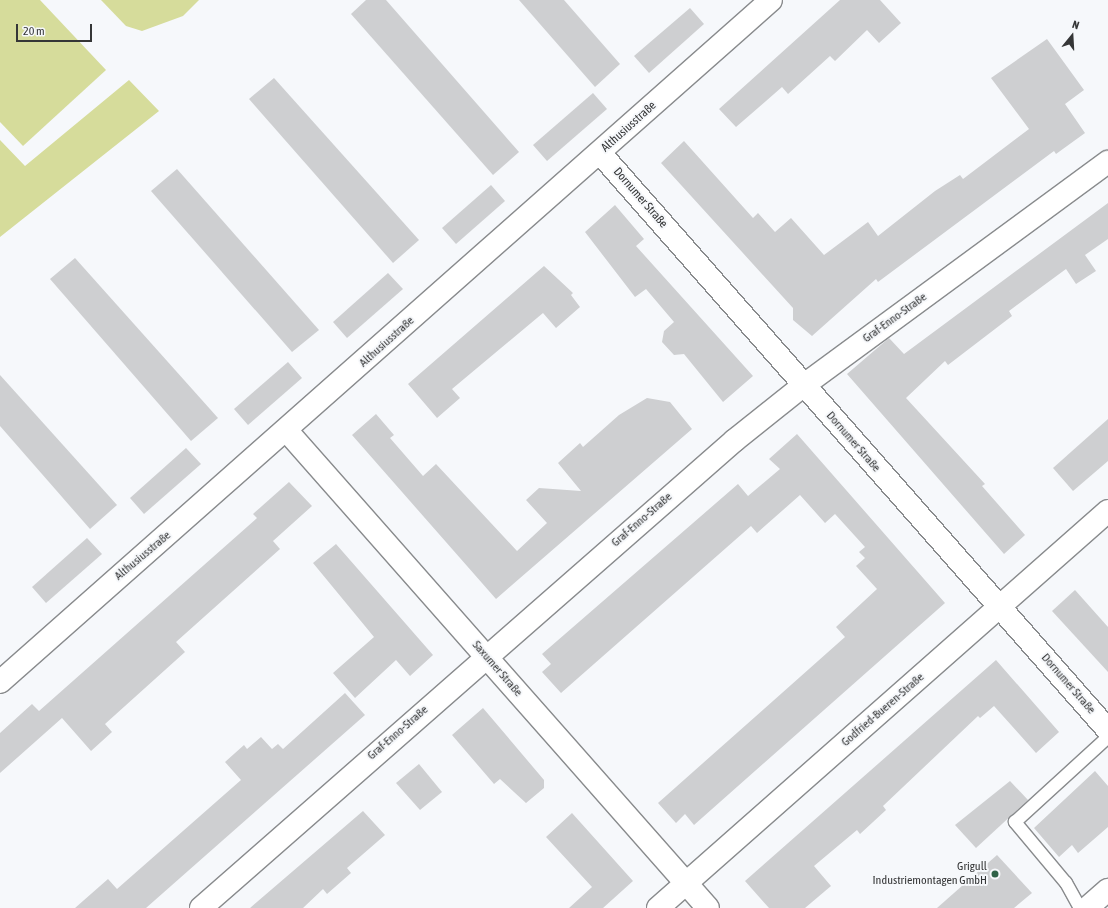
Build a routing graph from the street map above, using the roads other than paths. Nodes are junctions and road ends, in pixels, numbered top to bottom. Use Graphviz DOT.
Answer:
graph roads {
  1 [pos="771,0"];
  2 [pos="600,153"];
  3 [pos="1108,162"];
  4 [pos="804,385"];
  5 [pos="287,431"];
  6 [pos="1108,511"];
  7 [pos="999,607"];
  8 [pos="486,656"];
  9 [pos="0,682"];
  10 [pos="1108,730"];
  11 [pos="1108,737"];
  12 [pos="686,884"];
  13 [pos="1108,890"];
  14 [pos="201,908"];
  15 [pos="658,908"];
  16 [pos="708,908"];
  17 [pos="1080,908"];
  18 [pos="1087,908"];
  1 -- 2 [label="street, Althusiusstraße"];
  2 -- 4 [label="street, Dornumer Straße"];
  2 -- 5 [label="street, Althusiusstraße"];
  3 -- 4 [label="street, Graf-Enno-Straße"];
  4 -- 7 [label="street, Dornumer Straße"];
  4 -- 8 [label="street, Graf-Enno-Straße"];
  5 -- 8 [label="street, Saxumer Straße"];
  5 -- 9 [label="street, Althusiusstraße"];
  6 -- 7 [label="street, Godfried-Bueren-Straße"];
  7 -- 10 [label="street, Dornumer Straße"];
  7 -- 12 [label="street, Godfried-Bueren-Straße"];
  8 -- 12 [label="street, Saxumer Straße"];
  8 -- 14 [label="street, Graf-Enno-Straße"];
  11 -- 17 [label="lane"];
  12 -- 15 [label="street, Godfried-Bueren-Straße"];
  12 -- 16 [label="street, Saxumer Straße"];
  13 -- 18 [label="street"];
}
